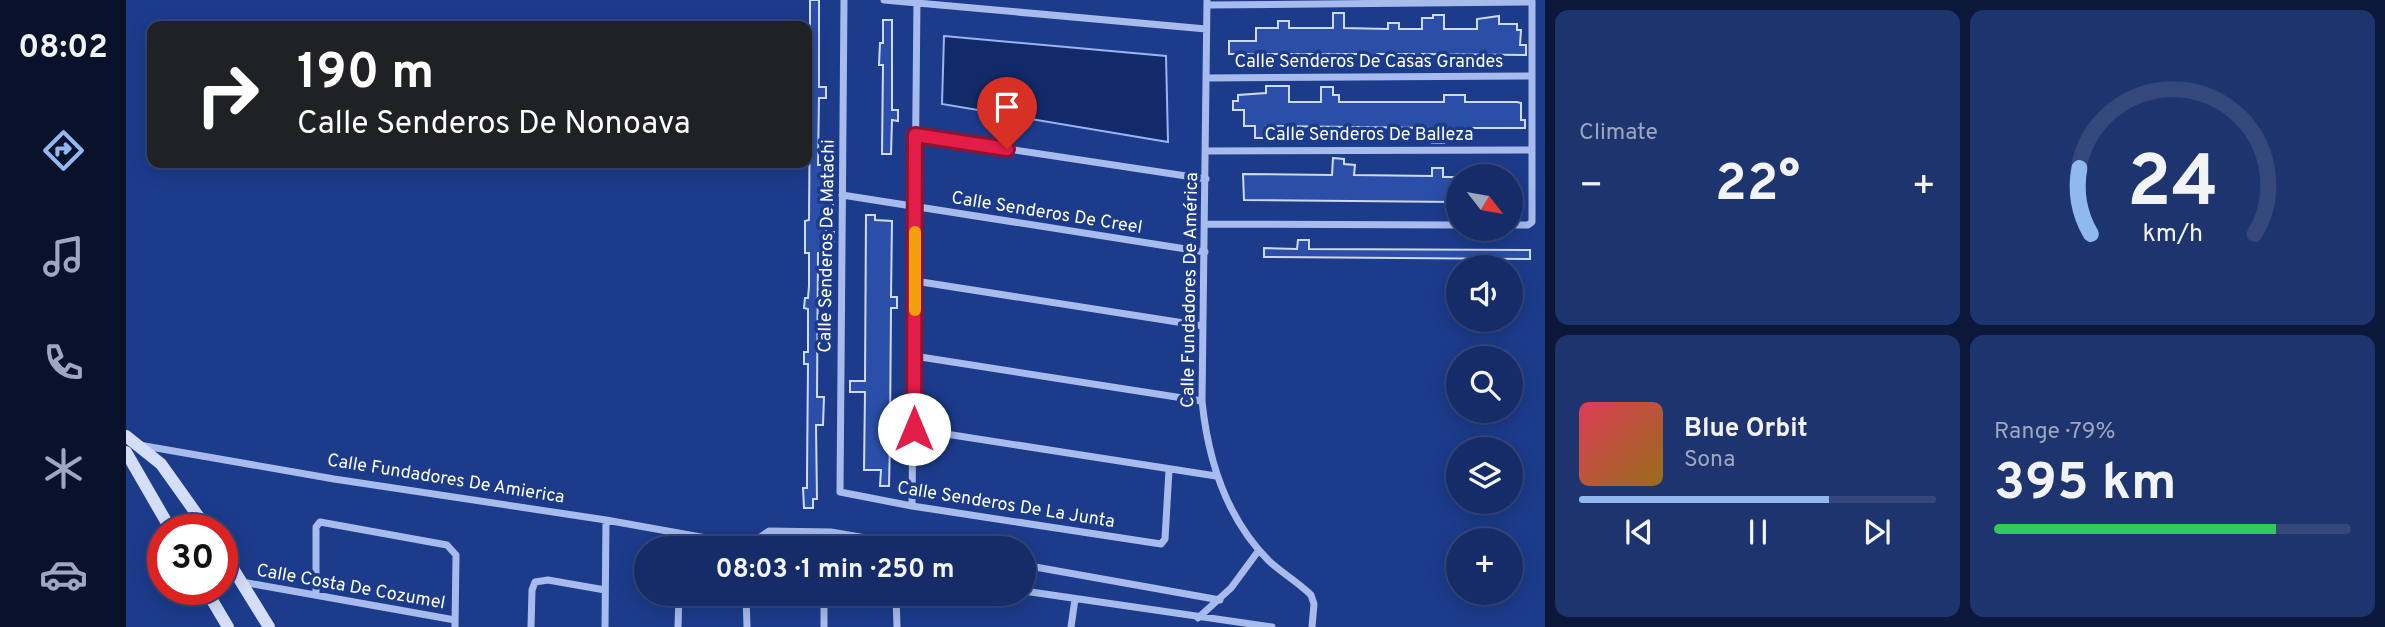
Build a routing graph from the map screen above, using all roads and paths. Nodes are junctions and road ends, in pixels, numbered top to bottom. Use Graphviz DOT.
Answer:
graph roads {
  1 [pos="844,0"];
  2 [pos="884,0"];
  3 [pos="917,1"];
  4 [pos="1532,1"];
  5 [pos="1207,3"];
  6 [pos="1206,29"];
  7 [pos="1532,76"];
  8 [pos="1206,78"];
  9 [pos="915,135"];
  10 [pos="1532,150"];
  11 [pos="1206,151"];
  12 [pos="1206,179"];
  13 [pos="842,195"];
  14 [pos="915,207"];
  15 [pos="1206,224"];
  16 [pos="1446,225"];
  17 [pos="1523,225"];
  18 [pos="1205,252"];
  19 [pos="915,281"];
  20 [pos="1203,326"];
  21 [pos="914,356"];
  22 [pos="1202,401"];
  23 [pos="914,429"];
  24 [pos="126,436"];
  25 [pos="132,444"];
  26 [pos="126,452"];
  27 [pos="1169,470"];
  28 [pos="1216,477"];
  29 [pos="840,492"];
  30 [pos="912,506"];
  31 [pos="162,514"];
  32 [pos="197,514"];
  33 [pos="606,520"];
  34 [pos="831,532"];
  35 [pos="679,533"];
  36 [pos="693,536"];
  37 [pos="762,536"];
  38 [pos="830,536"];
  39 [pos="854,536"];
  40 [pos="1259,550"];
  41 [pos="1036,567"];
  42 [pos="238,576"];
  43 [pos="242,582"];
  44 [pos="605,590"];
  45 [pos="1036,593"];
  46 [pos="316,595"];
  47 [pos="1075,599"];
  48 [pos="1220,600"];
  49 [pos="215,605"];
  50 [pos="678,606"];
  51 [pos="746,606"];
  52 [pos="824,606"];
  53 [pos="896,606"];
  54 [pos="1198,618"];
  55 [pos="455,624"];
  56 [pos="228,627"];
  57 [pos="268,627"];
  58 [pos="531,627"];
  59 [pos="605,627"];
  60 [pos="678,627"];
  61 [pos="747,627"];
  62 [pos="824,627"];
  63 [pos="897,627"];
  64 [pos="1071,627"];
  65 [pos="1272,627"];
  66 [pos="1312,627"];
  1 -- 13 [label="street, Calle Senderos De Matachi"];
  2 -- 3 [label="street"];
  3 -- 6 [label="street"];
  3 -- 9 [label="street"];
  4 -- 5 [label="street"];
  4 -- 7 [label="street"];
  5 -- 6 [label="street, Calle Fundadores De América"];
  6 -- 8 [label="street, Calle Fundadores De América"];
  7 -- 8 [label="street, Calle Senderos De Casas Grandes"];
  7 -- 10 [label="street"];
  8 -- 11 [label="street, Calle Fundadores De América"];
  9 -- 12 [label="street"];
  9 -- 14 [label="street"];
  10 -- 11 [label="street, Calle Senderos De Balleza"];
  10 -- 17 [label="street"];
  11 -- 12 [label="street, Calle Fundadores De América"];
  12 -- 15 [label="street, Calle Fundadores De América"];
  13 -- 14 [label="street, Calle Senderos De Creel"];
  13 -- 29 [label="street, Calle Senderos De Matachi"];
  14 -- 18 [label="street, Calle Senderos De Creel"];
  14 -- 19 [label="street"];
  15 -- 16 [label="street"];
  15 -- 18 [label="street, Calle Fundadores De América"];
  18 -- 20 [label="street, Calle Fundadores De América"];
  19 -- 20 [label="street"];
  19 -- 21 [label="street"];
  20 -- 22 [label="street, Calle Fundadores De América"];
  21 -- 22 [label="street"];
  21 -- 23 [label="street"];
  22 -- 28 [label="street, Calle Fundadores De América"];
  23 -- 27 [label="street"];
  23 -- 30 [label="street"];
  24 -- 25 [label="street"];
  25 -- 32 [label="street"];
  25 -- 33 [label="street, Calle Fundadores De Amierica"];
  26 -- 31 [label="street"];
  27 -- 28 [label="street"];
  27 -- 30 [label="street, Calle Senderos De La Junta"];
  28 -- 40 [label="street, Calle Fundadores De América"];
  29 -- 30 [label="street, Calle Senderos De La Junta"];
  33 -- 35 [label="street, Calle Fundadores De Amierica"];
  33 -- 44 [label="street"];
  34 -- 37 [label="street"];
  34 -- 38 [label="street"];
  34 -- 39 [label="street"];
  35 -- 36 [label="street, Calle Fundadores De Amierica"];
  40 -- 48 [label="street"];
  40 -- 66 [label="street, Calle Fundadores De América"];
  41 -- 48 [label="street"];
  42 -- 43 [label="street"];
  43 -- 46 [label="street, Calle Costa De Cozumel"];
  43 -- 57 [label="street"];
  44 -- 58 [label="street"];
  44 -- 59 [label="street"];
  45 -- 47 [label="street"];
  46 -- 55 [label="street, Calle Costa De Cozumel"];
  46 -- 55 [label="street"];
  47 -- 54 [label="street"];
  47 -- 64 [label="street"];
  48 -- 54 [label="street"];
  49 -- 56 [label="street"];
  50 -- 60 [label="street"];
  51 -- 61 [label="street"];
  52 -- 62 [label="street"];
  53 -- 63 [label="street"];
  54 -- 65 [label="street"];
}
